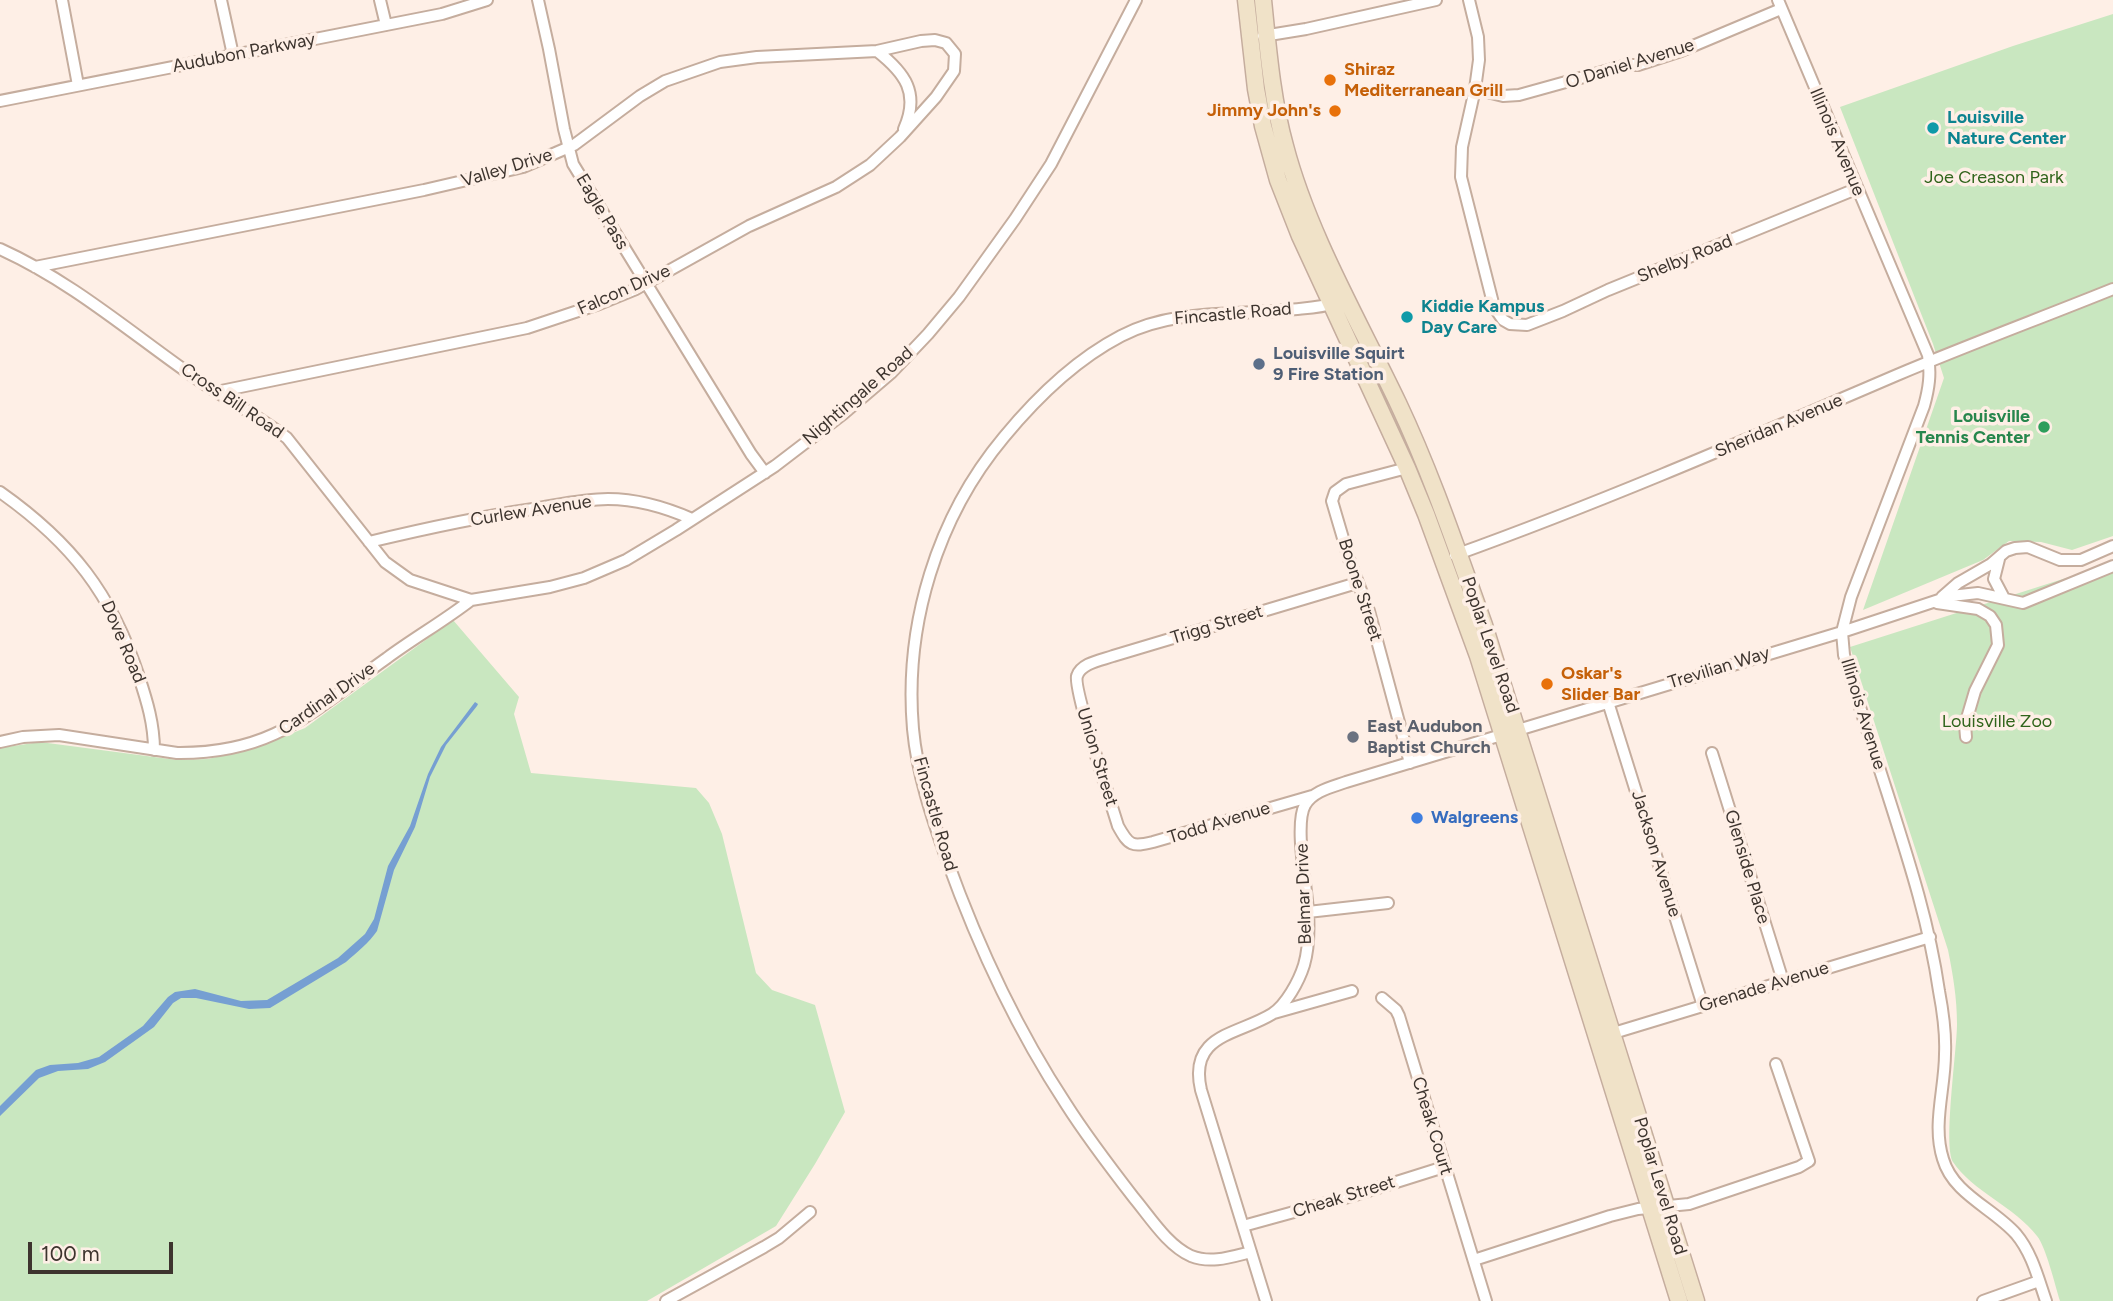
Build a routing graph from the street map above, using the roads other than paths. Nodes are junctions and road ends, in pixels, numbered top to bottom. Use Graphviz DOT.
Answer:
graph roads {
  1 [pos="62,0"];
  2 [pos="221,0"];
  3 [pos="380,0"];
  4 [pos="487,0"];
  5 [pos="538,0"];
  6 [pos="1136,0"];
  7 [pos="1246,0"];
  8 [pos="1263,0"];
  9 [pos="1436,0"];
  10 [pos="1469,0"];
  11 [pos="1779,5"];
  12 [pos="386,25"];
  13 [pos="1258,36"];
  14 [pos="877,51"];
  15 [pos="955,54"];
  16 [pos="233,55"];
  17 [pos="78,85"];
  18 [pos="1475,89"];
  19 [pos="0,101"];
  20 [pos="901,137"];
  21 [pos="568,148"];
  22 [pos="1856,189"];
  23 [pos="0,249"];
  24 [pos="35,267"];
  25 [pos="646,283"];
  26 [pos="2113,289"];
  27 [pos="1347,297"];
  28 [pos="1332,305"];
  29 [pos="1929,362"];
  30 [pos="216,392"];
  31 [pos="1407,468"];
  32 [pos="765,472"];
  33 [pos="0,492"];
  34 [pos="692,519"];
  35 [pos="369,542"];
  36 [pos="2113,546"];
  37 [pos="1451,556"];
  38 [pos="1999,559"];
  39 [pos="2113,566"];
  40 [pos="1357,583"];
  41 [pos="2004,598"];
  42 [pos="471,600"];
  43 [pos="1935,603"];
  44 [pos="1842,632"];
  45 [pos="1079,672"];
  46 [pos="1608,702"];
  47 [pos="1511,732"];
  48 [pos="1966,737"];
  49 [pos="0,742"];
  50 [pos="154,750"];
  51 [pos="1712,753"];
  52 [pos="1410,762"];
  53 [pos="1314,796"];
  54 [pos="1126,839"];
  55 [pos="1388,903"];
  56 [pos="1308,912"];
  57 [pos="1930,937"];
  58 [pos="1783,981"];
  59 [pos="1352,991"];
  60 [pos="1382,998"];
  61 [pos="1703,1006"];
  62 [pos="1274,1013"];
  63 [pos="1614,1033"];
  64 [pos="1597,1037"];
  65 [pos="1776,1065"];
  66 [pos="1444,1167"];
  67 [pos="1659,1208"];
  68 [pos="810,1212"];
  69 [pos="1243,1226"];
  70 [pos="1251,1252"];
  71 [pos="1474,1260"];
  72 [pos="2039,1281"];
  73 [pos="666,1301"];
  74 [pos="1266,1301"];
  75 [pos="1486,1301"];
  76 [pos="1679,1301"];
  77 [pos="1696,1301"];
  78 [pos="1983,1301"];
  79 [pos="2046,1301"];
  1 -- 17 [label="street"];
  2 -- 16 [label="street"];
  3 -- 12 [label="street"];
  4 -- 12 [label="street, Audubon Parkway"];
  5 -- 21 [label="street, Eagle Pass"];
  6 -- 32 [label="street, Nightingale Road"];
  7 -- 13 [label="main road, Poplar Level Road"];
  8 -- 13 [label="main road, Poplar Level Road"];
  9 -- 13 [label="street"];
  10 -- 18 [label="street"];
  11 -- 18 [label="street, O Daniel Avenue"];
  11 -- 22 [label="street, Illinois Avenue"];
  12 -- 16 [label="street, Audubon Parkway"];
  13 -- 27 [label="main road, Poplar Level Road"];
  13 -- 28 [label="main road, Poplar Level Road"];
  14 -- 15 [label="street, Valley Drive"];
  14 -- 20 [label="street"];
  14 -- 21 [label="street, Valley Drive"];
  15 -- 20 [label="street, Falcon Drive"];
  16 -- 17 [label="street, Audubon Parkway"];
  17 -- 19 [label="street, Audubon Parkway"];
  18 -- 22 [label="street, Shelby Road"];
  20 -- 25 [label="street, Falcon Drive"];
  21 -- 24 [label="street, Valley Drive"];
  21 -- 25 [label="street, Eagle Pass"];
  22 -- 29 [label="street, Illinois Avenue"];
  23 -- 24 [label="street, Cross Bill Road"];
  24 -- 30 [label="street, Cross Bill Road"];
  25 -- 30 [label="street, Falcon Drive"];
  25 -- 32 [label="street, Eagle Pass"];
  26 -- 29 [label="street, Sheridan Avenue"];
  27 -- 28 [label="street, Fincastle Road"];
  27 -- 37 [label="main road, Poplar Level Road"];
  28 -- 31 [label="main road, Poplar Level Road"];
  28 -- 70 [label="street, Fincastle Road"];
  29 -- 37 [label="street, Sheridan Avenue"];
  29 -- 44 [label="street, Illinois Avenue"];
  30 -- 35 [label="street, Cross Bill Road"];
  31 -- 37 [label="main road, Poplar Level Road"];
  31 -- 40 [label="street, Boone Street"];
  32 -- 34 [label="street, Nightingale Road"];
  33 -- 50 [label="street, Dove Road"];
  34 -- 35 [label="street, Curlew Avenue"];
  34 -- 42 [label="street, Nightingale Road"];
  35 -- 42 [label="street, Cross Bill Road"];
  36 -- 38 [label="street, Trevilian Way"];
  37 -- 47 [label="main road, Poplar Level Road"];
  38 -- 41 [label="street"];
  38 -- 43 [label="street, Trevilian Way"];
  39 -- 41 [label="street, Trevilian Way"];
  40 -- 45 [label="street, Trigg Street"];
  40 -- 52 [label="street, Boone Street"];
  41 -- 43 [label="street, Trevilian Way"];
  42 -- 50 [label="street, Cardinal Drive"];
  43 -- 44 [label="street, Trevilian Way"];
  43 -- 48 [label="street"];
  44 -- 46 [label="street, Trevilian Way"];
  44 -- 57 [label="street, Illinois Avenue"];
  45 -- 54 [label="street, Union Street"];
  46 -- 47 [label="street, Trevilian Way"];
  46 -- 61 [label="street, Jackson Avenue"];
  47 -- 52 [label="street"];
  47 -- 63 [label="main road, Poplar Level Road"];
  47 -- 64 [label="main road, Poplar Level Road"];
  49 -- 50 [label="street, Cardinal Drive"];
  51 -- 58 [label="street, Glenside Place"];
  52 -- 53 [label="street"];
  53 -- 54 [label="street, Todd Avenue"];
  53 -- 56 [label="street, Belmar Drive"];
  55 -- 56 [label="street"];
  56 -- 62 [label="street, Belmar Drive"];
  57 -- 58 [label="street, Grenade Avenue"];
  57 -- 72 [label="street, Illinois Avenue"];
  58 -- 61 [label="street, Grenade Avenue"];
  59 -- 62 [label="street"];
  60 -- 66 [label="street, Cheak Court"];
  61 -- 63 [label="street, Grenade Avenue"];
  62 -- 69 [label="street"];
  63 -- 64 [label="street, Grenade Avenue"];
  63 -- 67 [label="main road, Poplar Level Road"];
  64 -- 67 [label="main road, Poplar Level Road"];
  65 -- 67 [label="street"];
  66 -- 69 [label="street, Cheak Street"];
  66 -- 71 [label="street, Cheak Court"];
  67 -- 71 [label="street"];
  67 -- 76 [label="main road, Poplar Level Road"];
  67 -- 77 [label="main road, Poplar Level Road"];
  68 -- 73 [label="street"];
  69 -- 70 [label="street"];
  70 -- 74 [label="street"];
  71 -- 75 [label="street, Cheak Court"];
  72 -- 78 [label="street"];
  72 -- 79 [label="street, Illinois Avenue"];
}
